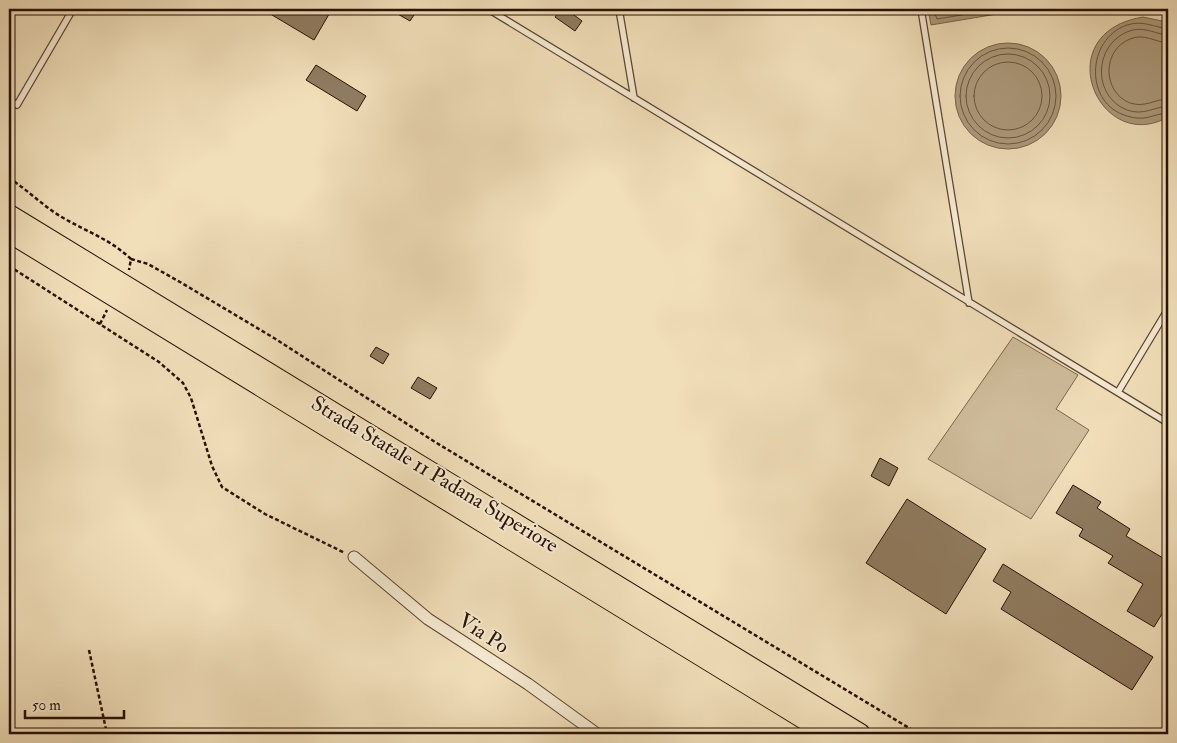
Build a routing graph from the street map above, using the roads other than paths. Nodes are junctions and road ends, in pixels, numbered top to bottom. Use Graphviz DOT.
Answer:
graph roads {
  1 [pos="73,9"];
  2 [pos="488,9"];
  3 [pos="619,9"];
  4 [pos="921,9"];
  5 [pos="634,98"];
  6 [pos="9,100"];
  7 [pos="9,215"];
  8 [pos="9,232"];
  9 [pos="969,302"];
  10 [pos="1168,310"];
  11 [pos="1118,392"];
  12 [pos="1168,423"];
  13 [pos="354,557"];
  14 [pos="597,734"];
  15 [pos="829,734"];
  16 [pos="860,734"];
  1 -- 6 [label="lane"];
  2 -- 5 [label="lane"];
  3 -- 5 [label="lane"];
  4 -- 9 [label="lane"];
  5 -- 9 [label="lane"];
  7 -- 16 [label="highway, Strada Statale 11 Padana Superiore"];
  8 -- 15 [label="highway, Strada Statale 11 Padana Superiore"];
  9 -- 11 [label="lane"];
  10 -- 11 [label="lane"];
  11 -- 12 [label="lane"];
  13 -- 14 [label="street, Via Po"];
}
